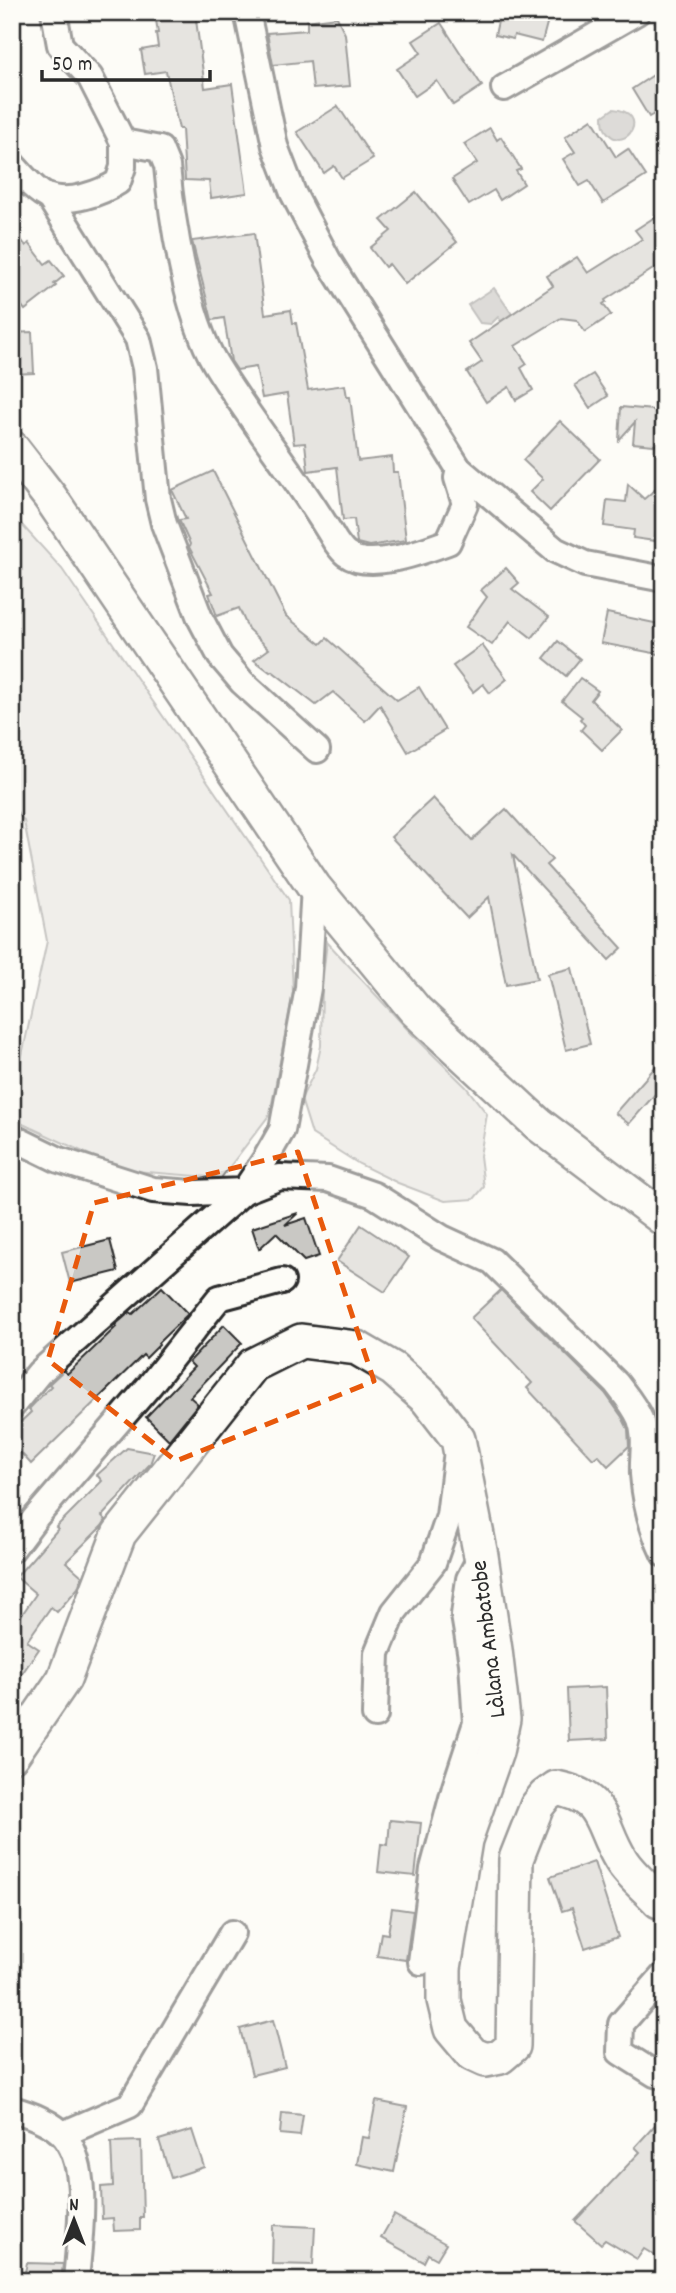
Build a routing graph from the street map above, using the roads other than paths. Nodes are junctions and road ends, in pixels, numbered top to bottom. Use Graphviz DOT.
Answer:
graph roads {
  1 [pos="54,12"];
  2 [pos="247,12"];
  3 [pos="637,12"];
  4 [pos="504,88"];
  5 [pos="123,142"];
  6 [pos="12,164"];
  7 [pos="49,197"];
  8 [pos="12,449"];
  9 [pos="459,470"];
  10 [pos="664,579"];
  11 [pos="317,750"];
  12 [pos="314,887"];
  13 [pos="12,1137"];
  14 [pos="244,1191"];
  15 [pos="664,1219"];
  16 [pos="282,1281"];
  17 [pos="12,1406"];
  18 [pos="458,1439"];
  19 [pos="12,1549"];
  20 [pos="664,1554"];
  21 [pos="481,1556"];
  22 [pos="375,1715"];
  23 [pos="12,1755"];
  24 [pos="664,1902"];
  25 [pos="232,1933"];
  26 [pos="421,1962"];
  27 [pos="664,1975"];
  28 [pos="661,2074"];
  29 [pos="12,2109"];
  30 [pos="63,2134"];
  31 [pos="76,2281"];
  1 -- 5 [label="street"];
  2 -- 9 [label="street"];
  3 -- 4 [label="street"];
  5 -- 7 [label="street"];
  5 -- 9 [label="street"];
  6 -- 7 [label="street"];
  7 -- 11 [label="street"];
  8 -- 12 [label="street"];
  9 -- 10 [label="street"];
  12 -- 14 [label="street"];
  12 -- 15 [label="street"];
  13 -- 14 [label="street"];
  14 -- 17 [label="street"];
  14 -- 20 [label="street"];
  16 -- 19 [label="street"];
  18 -- 21 [label="street, Làlana Ambatobe"];
  18 -- 22 [label="street"];
  18 -- 23 [label="street, Làlana Ambatobe"];
  21 -- 24 [label="street, Làlana Ambatobe"];
  21 -- 26 [label="street"];
  25 -- 30 [label="street"];
  27 -- 28 [label="street"];
  29 -- 30 [label="street"];
  30 -- 31 [label="street"];
}
